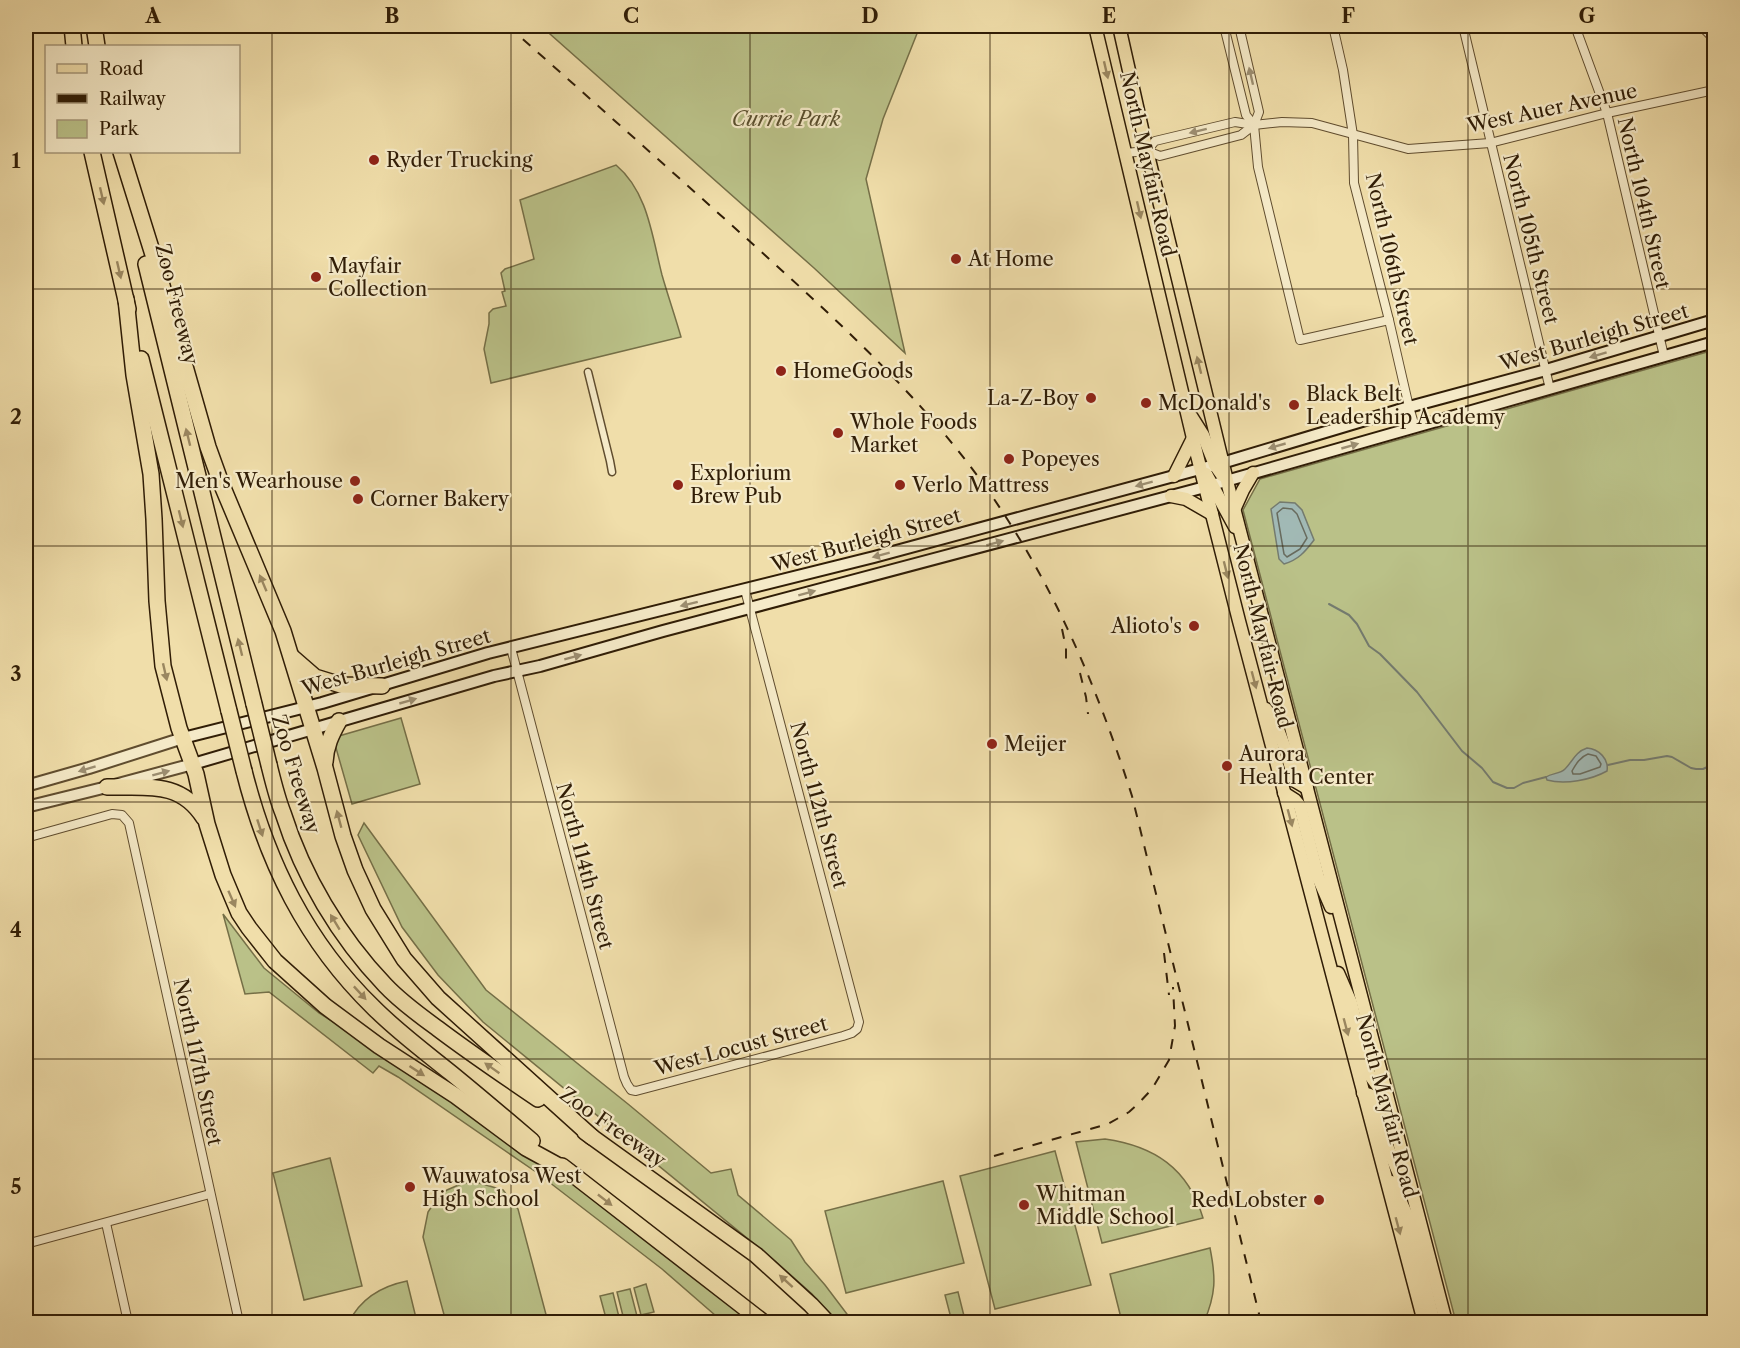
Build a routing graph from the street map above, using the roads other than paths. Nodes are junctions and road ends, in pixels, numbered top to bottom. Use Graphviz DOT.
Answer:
graph roads {
  1 [pos="72,26"];
  2 [pos="94,26"];
  3 [pos="1095,26"];
  4 [pos="1119,26"];
  5 [pos="1224,26"];
  6 [pos="1239,26"];
  7 [pos="1333,26"];
  8 [pos="1463,26"];
  9 [pos="1575,26"];
  10 [pos="1701,26"];
  11 [pos="1714,39"];
  12 [pos="74,45"];
  13 [pos="97,45"];
  14 [pos="1714,90"];
  15 [pos="1607,113"];
  16 [pos="1254,125"];
  17 [pos="1353,135"];
  18 [pos="1490,142"];
  19 [pos="1147,151"];
  20 [pos="92,153"];
  21 [pos="120,153"];
  22 [pos="120,153"];
  23 [pos="1125,153"];
  24 [pos="126,299"];
  25 [pos="1389,320"];
  26 [pos="1714,320"];
  27 [pos="1659,336"];
  28 [pos="1714,342"];
  29 [pos="1664,356"];
  30 [pos="1546,370"];
  31 [pos="588,372"];
  32 [pos="1550,389"];
  33 [pos="1409,407"];
  34 [pos="1186,408"];
  35 [pos="1415,427"];
  36 [pos="1193,438"];
  37 [pos="1218,464"];
  38 [pos="1200,468"];
  39 [pos="612,472"];
  40 [pos="1253,473"];
  41 [pos="1174,476"];
  42 [pos="1227,481"];
  43 [pos="1209,486"];
  44 [pos="1171,496"];
  45 [pos="1234,510"];
  46 [pos="1212,514"];
  47 [pos="1242,539"];
  48 [pos="745,590"];
  49 [pos="750,608"];
  50 [pos="511,648"];
  51 [pos="292,657"];
  52 [pos="516,671"];
  53 [pos="382,686"];
  54 [pos="1260,701"];
  55 [pos="306,707"];
  56 [pos="339,721"];
  57 [pos="313,730"];
  58 [pos="183,738"];
  59 [pos="193,764"];
  60 [pos="325,768"];
  61 [pos="26,786"];
  62 [pos="107,788"];
  63 [pos="1307,788"];
  64 [pos="1284,793"];
  65 [pos="26,807"];
  66 [pos="207,824"];
  67 [pos="26,838"];
  68 [pos="1322,938"];
  69 [pos="1346,938"];
  70 [pos="858,1029"];
  71 [pos="1384,1088"];
  72 [pos="631,1090"];
  73 [pos="1363,1094"];
  74 [pos="592,1137"];
  75 [pos="1379,1154"];
  76 [pos="568,1171"];
  77 [pos="210,1194"];
  78 [pos="1416,1211"];
  79 [pos="106,1222"];
  80 [pos="26,1244"];
  81 [pos="128,1323"];
  82 [pos="239,1323"];
  83 [pos="764,1323"];
  84 [pos="827,1323"];
  85 [pos="1424,1323"];
  86 [pos="1434,1323"];
  87 [pos="1446,1323"];
  1 -- 12 [label="highway"];
  2 -- 13 [label="highway"];
  3 -- 23 [label="main road, North Mayfair Road, one-way"];
  4 -- 19 [label="main road, North Mayfair Road"];
  5 -- 16 [label="street"];
  16 -- 6 [label="street, one-way"];
  7 -- 17 [label="street, North 106th Street"];
  8 -- 18 [label="street, North 105th Street"];
  9 -- 15 [label="street, North 104th Street"];
  10 -- 11 [label="street"];
  14 -- 15 [label="street, West Auer Avenue"];
  15 -- 18 [label="street, West Auer Avenue"];
  15 -- 27 [label="street, North 104th Street"];
  16 -- 17 [label="street, West Auer Avenue"];
  16 -- 19 [label="street, West Auer Avenue"];
  16 -- 19 [label="street, West Auer Avenue, one-way"];
  16 -- 25 [label="street"];
  17 -- 18 [label="street, West Auer Avenue"];
  17 -- 25 [label="street, North 106th Street"];
  18 -- 30 [label="street, North 105th Street"];
  19 -- 23 [label="street, West Auer Avenue"];
  37 -- 19 [label="main road, North Mayfair Road, one-way"];
  20 -- 24 [label="highway, one-way"];
  51 -- 21 [label="highway, one-way"];
  74 -- 22 [label="highway, Zoo Freeway, one-way, bridge"];
  23 -- 34 [label="main road, North Mayfair Road, one-way"];
  24 -- 58 [label="highway, one-way"];
  24 -- 76 [label="highway, one-way, bridge"];
  25 -- 33 [label="street, North 106th Street"];
  26 -- 27 [label="main road, West Burleigh Street"];
  27 -- 29 [label="street, North 104th Street"];
  27 -- 30 [label="main road, West Burleigh Street, one-way"];
  28 -- 29 [label="main road, West Burleigh Street"];
  29 -- 32 [label="main road, West Burleigh Street"];
  30 -- 32 [label="street, North 105th Street"];
  30 -- 33 [label="main road, West Burleigh Street"];
  31 -- 39 [label="street"];
  32 -- 35 [label="main road, West Burleigh Street"];
  33 -- 35 [label="street, North 106th Street"];
  33 -- 37 [label="main road, West Burleigh Street, one-way"];
  34 -- 36 [label="main road, North Mayfair Road"];
  34 -- 37 [label="main road"];
  40 -- 35 [label="main road, West Burleigh Street, one-way"];
  36 -- 38 [label="main road, North Mayfair Road"];
  36 -- 41 [label="main road"];
  37 -- 38 [label="main road, West Burleigh Street"];
  37 -- 42 [label="main road"];
  38 -- 41 [label="main road, West Burleigh Street"];
  38 -- 43 [label="main road"];
  40 -- 42 [label="main road, West Burleigh Street"];
  40 -- 45 [label="main road"];
  41 -- 48 [label="main road, West Burleigh Street, one-way"];
  42 -- 43 [label="main road, West Burleigh Street"];
  42 -- 45 [label="main road, North Mayfair Road"];
  43 -- 44 [label="main road, West Burleigh Street"];
  43 -- 46 [label="main road, North Mayfair Road"];
  43 -- 47 [label="main road"];
  44 -- 46 [label="main road"];
  49 -- 44 [label="main road, West Burleigh Street, one-way"];
  45 -- 47 [label="main road, North Mayfair Road"];
  46 -- 54 [label="main road, North Mayfair Road, one-way"];
  47 -- 63 [label="main road, North Mayfair Road"];
  48 -- 49 [label="street, North 112th Street"];
  48 -- 50 [label="main road, West Burleigh Street, one-way"];
  52 -- 49 [label="main road, West Burleigh Street, one-way"];
  49 -- 70 [label="street, North 112th Street"];
  50 -- 52 [label="street, North 114th Street"];
  50 -- 53 [label="main road, West Burleigh Street"];
  51 -- 53 [label="highway"];
  51 -- 55 [label="highway"];
  56 -- 52 [label="main road, West Burleigh Street, one-way"];
  52 -- 72 [label="street, North 114th Street"];
  53 -- 55 [label="main road, West Burleigh Street"];
  54 -- 63 [label="main road"];
  54 -- 64 [label="main road, North Mayfair Road"];
  55 -- 57 [label="highway"];
  55 -- 58 [label="main road, West Burleigh Street"];
  56 -- 57 [label="main road, West Burleigh Street"];
  56 -- 60 [label="highway"];
  57 -- 59 [label="main road, West Burleigh Street"];
  57 -- 60 [label="highway"];
  58 -- 59 [label="highway"];
  58 -- 61 [label="main road, West Burleigh Street, one-way"];
  62 -- 59 [label="main road, West Burleigh Street, one-way"];
  59 -- 66 [label="highway"];
  74 -- 60 [label="highway, one-way"];
  62 -- 65 [label="main road, West Burleigh Street"];
  62 -- 66 [label="highway"];
  63 -- 69 [label="main road, North Mayfair Road"];
  64 -- 68 [label="main road, North Mayfair Road, one-way"];
  64 -- 69 [label="main road"];
  66 -- 76 [label="highway, one-way"];
  67 -- 77 [label="street, North 117th Street"];
  68 -- 71 [label="main road"];
  68 -- 73 [label="main road, North Mayfair Road, one-way"];
  69 -- 71 [label="main road, North Mayfair Road"];
  70 -- 72 [label="street, West Locust Street"];
  71 -- 78 [label="main road, North Mayfair Road"];
  73 -- 75 [label="main road, North Mayfair Road"];
  73 -- 78 [label="main road"];
  84 -- 74 [label="highway, Zoo Freeway, one-way"];
  75 -- 85 [label="main road, North Mayfair Road, one-way"];
  75 -- 86 [label="main road"];
  76 -- 83 [label="highway, one-way"];
  77 -- 79 [label="street"];
  77 -- 82 [label="street, North 117th Street"];
  78 -- 87 [label="main road, North Mayfair Road"];
  79 -- 80 [label="street"];
  79 -- 81 [label="street"];
}
